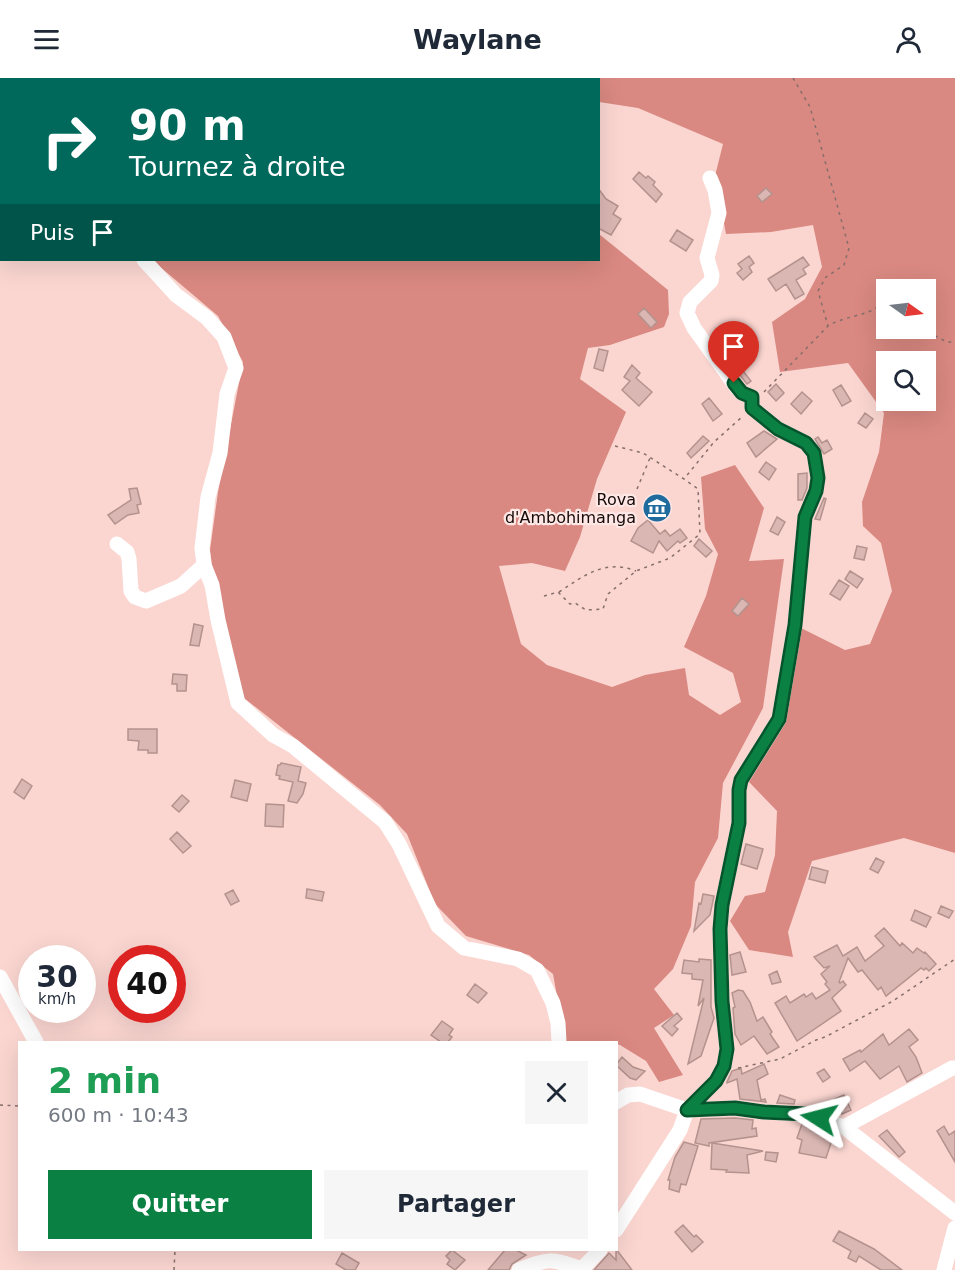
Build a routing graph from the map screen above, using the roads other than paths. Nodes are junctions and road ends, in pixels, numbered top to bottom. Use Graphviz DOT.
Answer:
graph roads {
  1 [pos="710,178"];
  2 [pos="145,261"];
  3 [pos="117,544"];
  4 [pos="204,565"];
  5 [pos="0,977"];
  6 [pos="35,1041"];
  7 [pos="559,1041"];
  8 [pos="955,1068"];
  9 [pos="618,1101"];
  10 [pos="687,1110"];
  11 [pos="844,1127"];
  12 [pos="955,1213"];
  13 [pos="618,1227"];
  14 [pos="955,1228"];
  15 [pos="599,1251"];
  16 [pos="582,1269"];
  17 [pos="519,1270"];
  18 [pos="944,1270"];
  1 -- 10 [label="street"];
  2 -- 4 [label="street"];
  3 -- 4 [label="street"];
  4 -- 7 [label="street"];
  5 -- 6 [label="street"];
  8 -- 11 [label="street"];
  9 -- 10 [label="street"];
  10 -- 11 [label="street"];
  10 -- 13 [label="street"];
  11 -- 12 [label="street"];
  14 -- 18 [label="street"];
  15 -- 16 [label="street"];
  16 -- 17 [label="street"];
}
